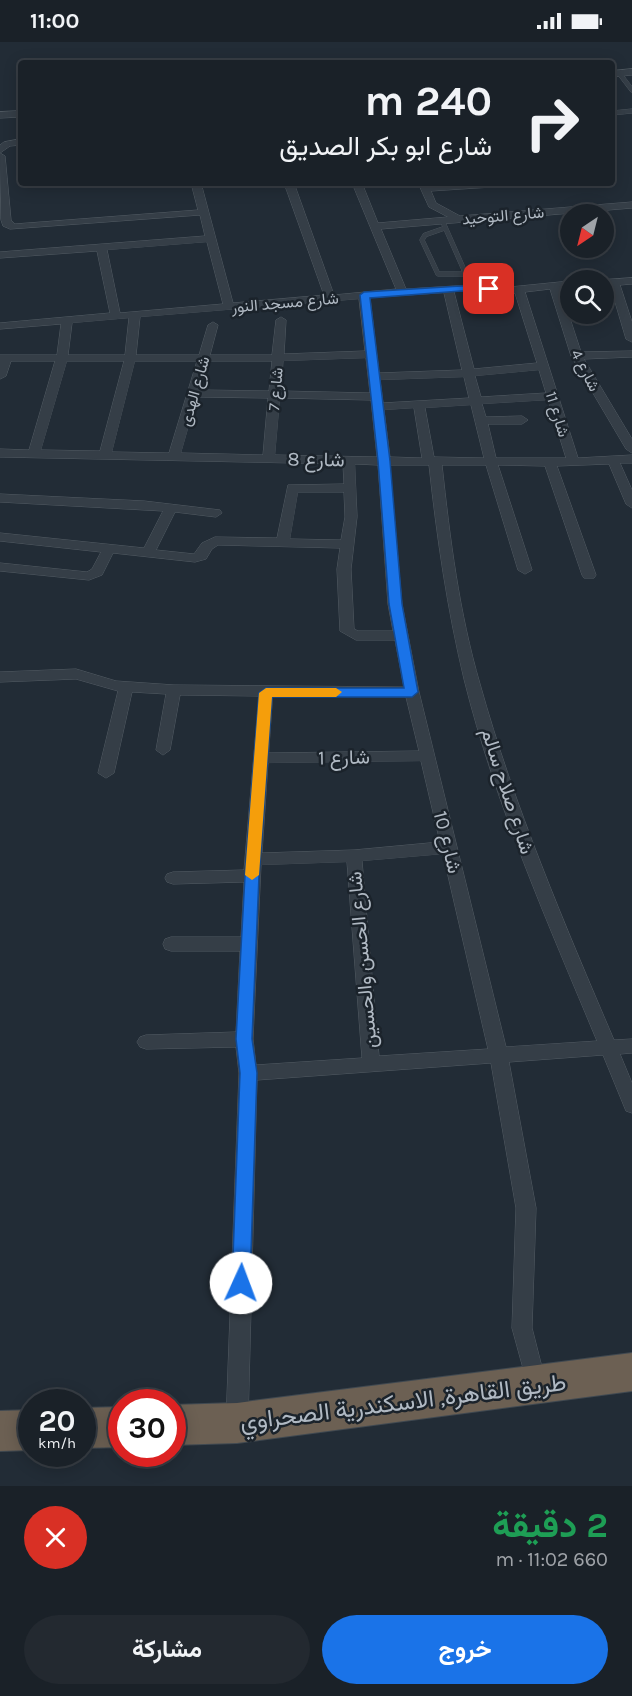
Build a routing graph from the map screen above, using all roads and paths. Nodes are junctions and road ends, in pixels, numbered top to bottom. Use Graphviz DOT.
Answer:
graph roads {
  1 [pos="632,72"];
  2 [pos="616,73"];
  3 [pos="632,90"];
  4 [pos="632,111"];
  5 [pos="615,112"];
  6 [pos="18,114"];
  7 [pos="0,115"];
  8 [pos="18,142"];
  9 [pos="0,150"];
  10 [pos="0,156"];
  11 [pos="197,186"];
  12 [pos="290,186"];
  13 [pos="358,186"];
  14 [pos="424,186"];
  15 [pos="632,205"];
  16 [pos="204,212"];
  17 [pos="463,219"];
  18 [pos="443,224"];
  19 [pos="375,226"];
  20 [pos="210,238"];
  21 [pos="101,247"];
  22 [pos="0,255"];
  23 [pos="632,281"];
  24 [pos="614,282"];
  25 [pos="554,285"];
  26 [pos="560,285"];
  27 [pos="448,289"];
  28 [pos="519,289"];
  29 [pos="402,292"];
  30 [pos="364,295"];
  31 [pos="614,296"];
  32 [pos="330,298"];
  33 [pos="229,307"];
  34 [pos="135,315"];
  35 [pos="116,317"];
  36 [pos="281,320"];
  37 [pos="67,321"];
  38 [pos="213,325"];
  39 [pos="0,327"];
  40 [pos="632,339"];
  41 [pos="371,354"];
  42 [pos="632,354"];
  43 [pos="577,356"];
  44 [pos="4,358"];
  45 [pos="62,358"];
  46 [pos="130,358"];
  47 [pos="203,358"];
  48 [pos="278,358"];
  49 [pos="543,366"];
  50 [pos="468,373"];
  51 [pos="0,376"];
  52 [pos="374,377"];
  53 [pos="193,393"];
  54 [pos="274,396"];
  55 [pos="552,396"];
  56 [pos="377,402"];
  57 [pos="476,402"];
  58 [pos="419,405"];
  59 [pos="522,420"];
  60 [pos="481,421"];
  61 [pos="632,449"];
  62 [pos="0,453"];
  63 [pos="34,453"];
  64 [pos="105,455"];
  65 [pos="174,456"];
  66 [pos="269,458"];
  67 [pos="632,459"];
  68 [pos="350,460"];
  69 [pos="613,460"];
  70 [pos="384,461"];
  71 [pos="432,461"];
  72 [pos="492,462"];
  73 [pos="550,462"];
  74 [pos="573,462"];
  75 [pos="350,488"];
  76 [pos="0,498"];
  77 [pos="632,504"];
  78 [pos="171,508"];
  79 [pos="216,513"];
  80 [pos="0,537"];
  81 [pos="283,543"];
  82 [pos="347,544"];
  83 [pos="109,549"];
  84 [pos="148,553"];
  85 [pos="0,567"];
  86 [pos="525,570"];
  87 [pos="589,575"];
  88 [pos="401,636"];
  89 [pos="0,677"];
  90 [pos="126,688"];
  91 [pos="174,690"];
  92 [pos="412,692"];
  93 [pos="266,693"];
  94 [pos="163,750"];
  95 [pos="427,756"];
  96 [pos="260,758"];
  97 [pos="106,773"];
  98 [pos="450,847"];
  99 [pos="354,856"];
  100 [pos="253,867"];
  101 [pos="173,878"];
  102 [pos="171,944"];
  103 [pos="249,944"];
  104 [pos="244,1039"];
  105 [pos="146,1042"];
  106 [pos="632,1046"];
  107 [pos="608,1048"];
  108 [pos="499,1056"];
  109 [pos="371,1065"];
  110 [pos="248,1073"];
  111 [pos="632,1105"];
  112 [pos="632,1372"];
  113 [pos="537,1386"];
  114 [pos="237,1423"];
  115 [pos="186,1425"];
  116 [pos="18,1430"];
  117 [pos="0,1431"];
  1 -- 2 [label="street"];
  2 -- 3 [label="lane"];
  4 -- 5 [label="lane"];
  6 -- 7 [label="street"];
  8 -- 9 [label="street"];
  10 -- 16 [label="street"];
  11 -- 16 [label="street"];
  12 -- 32 [label="street"];
  13 -- 19 [label="street"];
  14 -- 17 [label="street"];
  15 -- 17 [label="street, شارع التوحيد"];
  16 -- 20 [label="street"];
  17 -- 18 [label="street, شارع التوحيد"];
  18 -- 18 [label="lane"];
  18 -- 19 [label="street, شارع التوحيد"];
  19 -- 29 [label="street"];
  20 -- 21 [label="street"];
  20 -- 33 [label="street"];
  21 -- 22 [label="street"];
  21 -- 35 [label="street"];
  23 -- 24 [label="street"];
  25 -- 26 [label="street, شارع مسجد النور"];
  25 -- 28 [label="street, شارع مسجد النور"];
  25 -- 43 [label="street, شارع 4"];
  27 -- 28 [label="street, شارع مسجد النور"];
  27 -- 29 [label="street, شارع مسجد النور"];
  27 -- 50 [label="street"];
  28 -- 49 [label="street, شارع 11"];
  29 -- 30 [label="street, شارع مسجد النور"];
  30 -- 32 [label="street, شارع مسجد النور"];
  30 -- 41 [label="street, شارع 10"];
  31 -- 40 [label="street"];
  32 -- 33 [label="street, شارع مسجد النور"];
  33 -- 34 [label="street, شارع مسجد النور"];
  34 -- 35 [label="street, شارع مسجد النور"];
  34 -- 46 [label="street"];
  35 -- 37 [label="street, شارع مسجد النور"];
  36 -- 48 [label="street, شارع 7"];
  37 -- 39 [label="street, شارع مسجد النور"];
  37 -- 45 [label="street"];
  38 -- 47 [label="street, شارع الهدى"];
  41 -- 48 [label="street"];
  41 -- 52 [label="street, شارع 10"];
  42 -- 43 [label="street"];
  43 -- 61 [label="street, شارع 4"];
  44 -- 45 [label="street"];
  44 -- 51 [label="street"];
  45 -- 46 [label="street"];
  45 -- 63 [label="street"];
  46 -- 47 [label="street"];
  46 -- 64 [label="street"];
  47 -- 48 [label="street"];
  47 -- 53 [label="street, شارع الهدى"];
  48 -- 54 [label="street, شارع 7"];
  49 -- 50 [label="street"];
  49 -- 55 [label="street, شارع 11"];
  50 -- 52 [label="street"];
  50 -- 57 [label="street"];
  52 -- 56 [label="street, شارع 10"];
  53 -- 54 [label="street"];
  53 -- 65 [label="street, شارع الهدى"];
  54 -- 56 [label="street"];
  54 -- 66 [label="street, شارع 7"];
  55 -- 57 [label="street"];
  55 -- 74 [label="street, شارع 11"];
  56 -- 58 [label="street"];
  56 -- 70 [label="street, شارع 10"];
  57 -- 58 [label="street"];
  57 -- 60 [label="street"];
  58 -- 71 [label="street"];
  59 -- 60 [label="street"];
  60 -- 72 [label="street"];
  62 -- 63 [label="street, شارع 8"];
  63 -- 64 [label="street, شارع 8"];
  64 -- 65 [label="street, شارع 8"];
  65 -- 66 [label="street, شارع 8"];
  66 -- 68 [label="street, شارع 8"];
  67 -- 69 [label="street, شارع 8"];
  68 -- 70 [label="street, شارع 8"];
  68 -- 75 [label="street"];
  69 -- 74 [label="street, شارع 8"];
  69 -- 77 [label="street"];
  70 -- 71 [label="street, شارع 8"];
  70 -- 88 [label="street, شارع 10"];
  71 -- 72 [label="street, شارع 8"];
  71 -- 107 [label="street, شارع صلاح سالم"];
  72 -- 73 [label="street, شارع 8"];
  72 -- 86 [label="street"];
  73 -- 74 [label="street, شارع 8"];
  73 -- 87 [label="street"];
  75 -- 81 [label="street"];
  75 -- 82 [label="street"];
  76 -- 78 [label="street"];
  78 -- 79 [label="street"];
  78 -- 84 [label="street"];
  80 -- 83 [label="street"];
  81 -- 82 [label="street"];
  81 -- 84 [label="street"];
  82 -- 88 [label="street"];
  83 -- 84 [label="street"];
  83 -- 85 [label="street"];
  88 -- 92 [label="street, شارع 10"];
  89 -- 90 [label="street"];
  90 -- 91 [label="street"];
  90 -- 97 [label="street"];
  91 -- 93 [label="street"];
  91 -- 94 [label="street"];
  92 -- 93 [label="street"];
  92 -- 95 [label="street, شارع 10"];
  93 -- 96 [label="street"];
  95 -- 96 [label="street, شارع 1"];
  95 -- 98 [label="street, شارع 10"];
  96 -- 100 [label="street"];
  98 -- 99 [label="street"];
  98 -- 108 [label="street, شارع 10"];
  99 -- 100 [label="street"];
  99 -- 109 [label="street, شارع الحسن والحسين"];
  100 -- 101 [label="street"];
  100 -- 103 [label="street"];
  102 -- 103 [label="street"];
  103 -- 104 [label="street"];
  104 -- 105 [label="street"];
  104 -- 110 [label="street"];
  106 -- 107 [label="street"];
  107 -- 108 [label="street"];
  107 -- 111 [label="street, شارع صلاح سالم"];
  108 -- 109 [label="street"];
  108 -- 113 [label="street, شارع 10"];
  109 -- 110 [label="street"];
  110 -- 114 [label="street"];
  112 -- 113 [label="highway, طريق القاهرة, الاسكندرية الصحراوي"];
  113 -- 114 [label="highway, طريق القاهرة, الاسكندرية الصحراوي"];
  114 -- 115 [label="highway, طريق القاهرة, الاسكندرية الصحراوي"];
  116 -- 117 [label="highway"];
}
